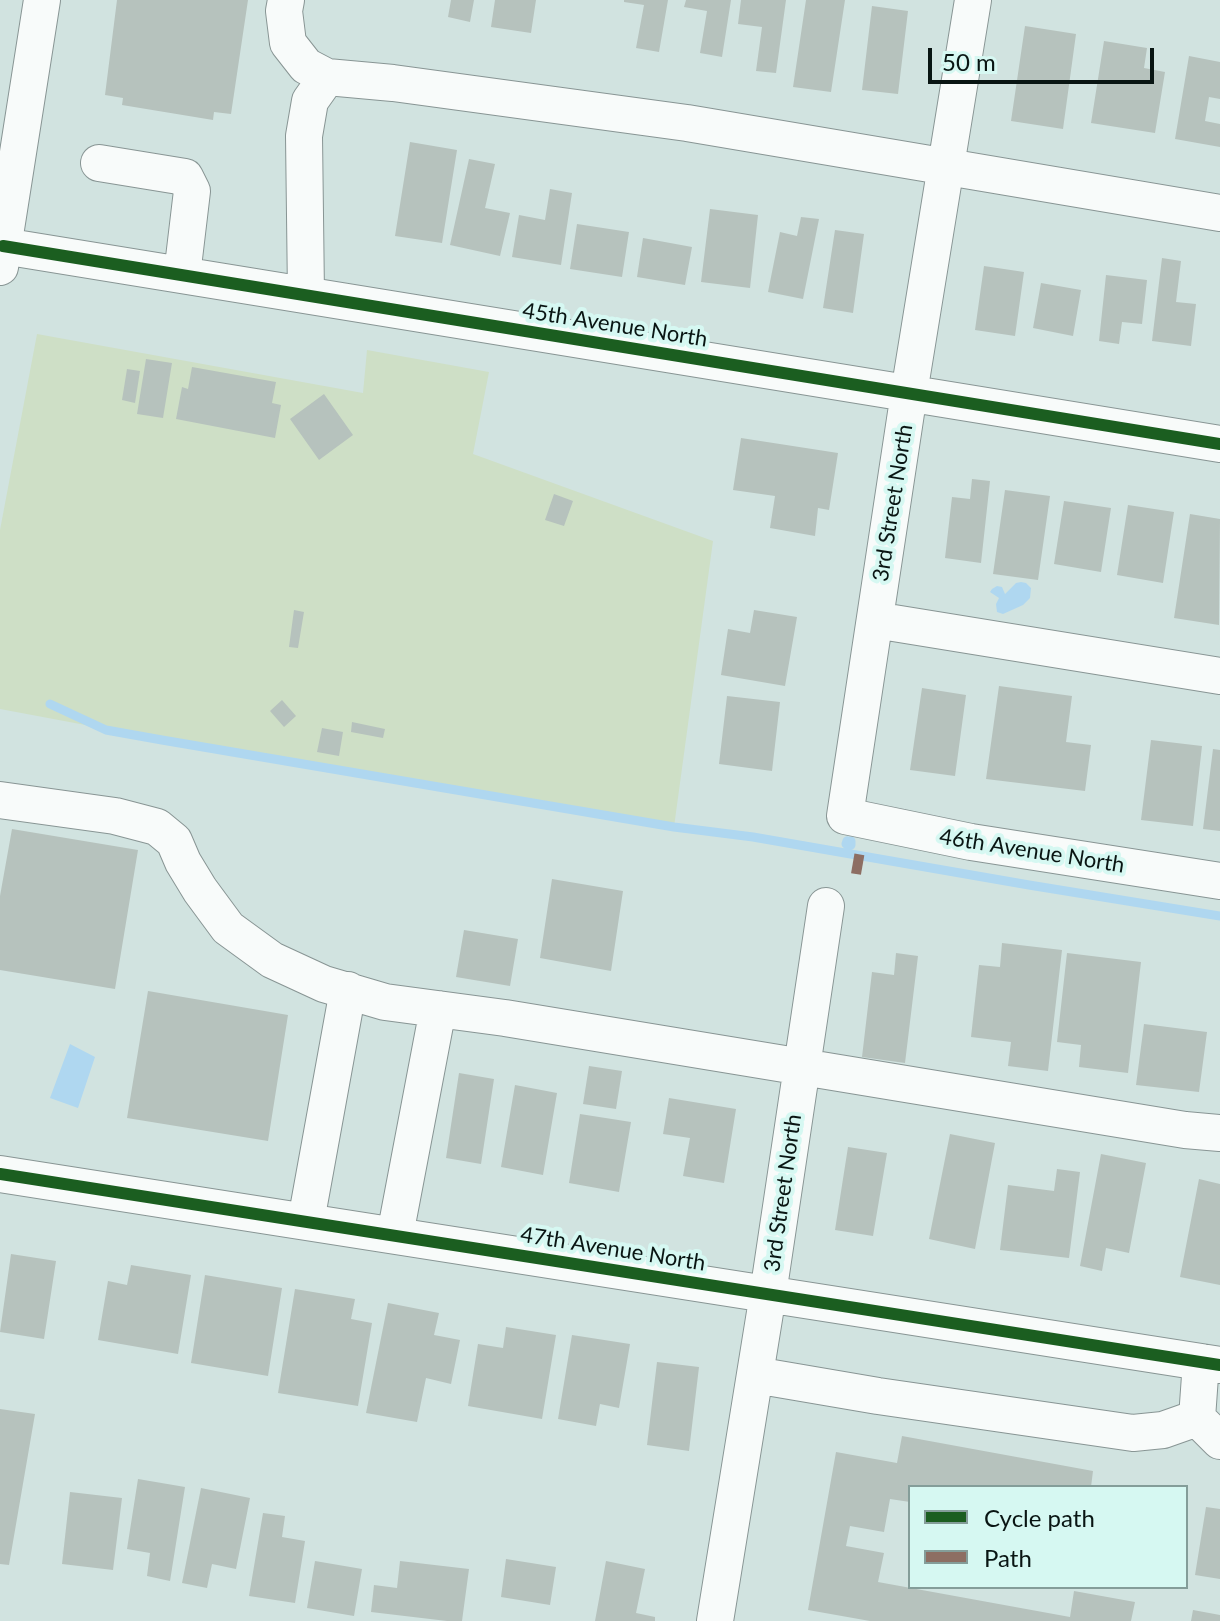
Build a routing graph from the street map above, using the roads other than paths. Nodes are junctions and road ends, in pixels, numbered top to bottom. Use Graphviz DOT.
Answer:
graph roads {
  1 [pos="42,0"];
  2 [pos="286,0"];
  3 [pos="973,0"];
  4 [pos="327,77"];
  5 [pos="99,163"];
  6 [pos="946,167"];
  7 [pos="1220,213"];
  8 [pos="2,257"];
  9 [pos="182,275"];
  10 [pos="306,295"];
  11 [pos="909,393"];
  12 [pos="1220,444"];
  13 [pos="875,620"];
  14 [pos="1220,676"];
  15 [pos="0,800"];
  16 [pos="845,816"];
  17 [pos="1220,881"];
  18 [pos="826,906"];
  19 [pos="348,990"];
  20 [pos="438,1009"];
  21 [pos="801,1067"];
  22 [pos="1220,1133"];
  23 [pos="0,1174"];
  24 [pos="306,1221"];
  25 [pos="395,1235"];
  26 [pos="768,1294"];
  27 [pos="1211,1364"];
  28 [pos="755,1375"];
  29 [pos="1209,1430"];
  30 [pos="715,1621"];
  1 -- 8 [label="street"];
  2 -- 4 [label="street"];
  3 -- 6 [label="street, 3rd Street North"];
  4 -- 6 [label="street"];
  4 -- 10 [label="street"];
  5 -- 9 [label="street"];
  6 -- 7 [label="street"];
  6 -- 11 [label="street, 3rd Street North"];
  8 -- 9 [label="street, 45th Avenue North"];
  9 -- 10 [label="street, 45th Avenue North"];
  10 -- 11 [label="street, 45th Avenue North"];
  11 -- 12 [label="street, 45th Avenue North"];
  11 -- 13 [label="street, 3rd Street North"];
  13 -- 14 [label="street"];
  13 -- 16 [label="street, 3rd Street North"];
  15 -- 19 [label="street"];
  16 -- 17 [label="street, 46th Avenue North"];
  18 -- 21 [label="street, 3rd Street North"];
  19 -- 20 [label="street"];
  19 -- 24 [label="street"];
  20 -- 21 [label="street"];
  20 -- 25 [label="street"];
  21 -- 22 [label="street"];
  21 -- 26 [label="street, 3rd Street North"];
  23 -- 24 [label="street, 47th Avenue North"];
  24 -- 25 [label="street, 47th Avenue North"];
  25 -- 26 [label="street, 47th Avenue North"];
  26 -- 27 [label="street, 47th Avenue North"];
  26 -- 28 [label="street, 3rd Street North"];
  27 -- 29 [label="street"];
  28 -- 29 [label="street"];
  28 -- 30 [label="street, 3rd Street North"];
}
